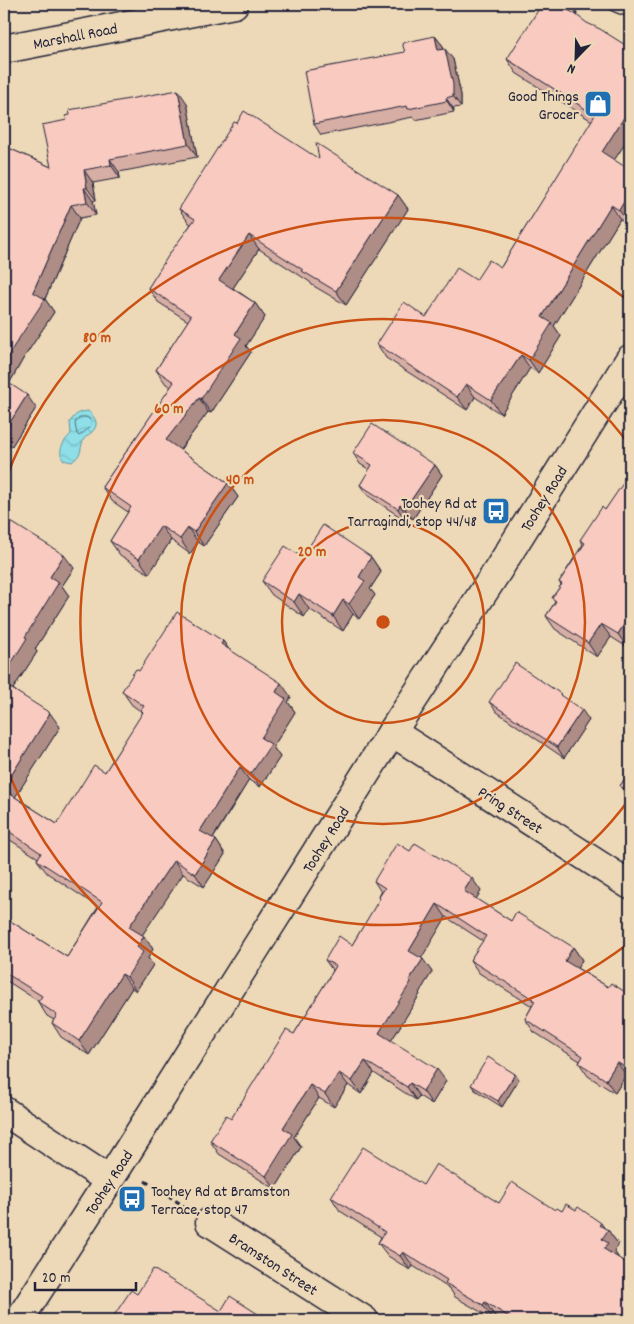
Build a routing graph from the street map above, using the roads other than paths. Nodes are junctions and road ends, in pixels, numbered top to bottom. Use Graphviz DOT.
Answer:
graph roads {
  1 [pos="234,4"];
  2 [pos="589,4"];
  3 [pos="630,33"];
  4 [pos="4,49"];
  5 [pos="630,359"];
  6 [pos="392,732"];
  7 [pos="630,885"];
  8 [pos="4,1111"];
  9 [pos="109,1180"];
  10 [pos="210,1222"];
  11 [pos="20,1320"];
  12 [pos="364,1320"];
  1 -- 4 [label="main road, Marshall Road"];
  2 -- 3 [label="main road"];
  5 -- 6 [label="main road, Toohey Road"];
  6 -- 7 [label="main road, Pring Street"];
  6 -- 9 [label="main road, Toohey Road"];
  8 -- 9 [label="main road"];
  9 -- 11 [label="main road, Toohey Road"];
  10 -- 12 [label="main road, Bramston Street"];
}
